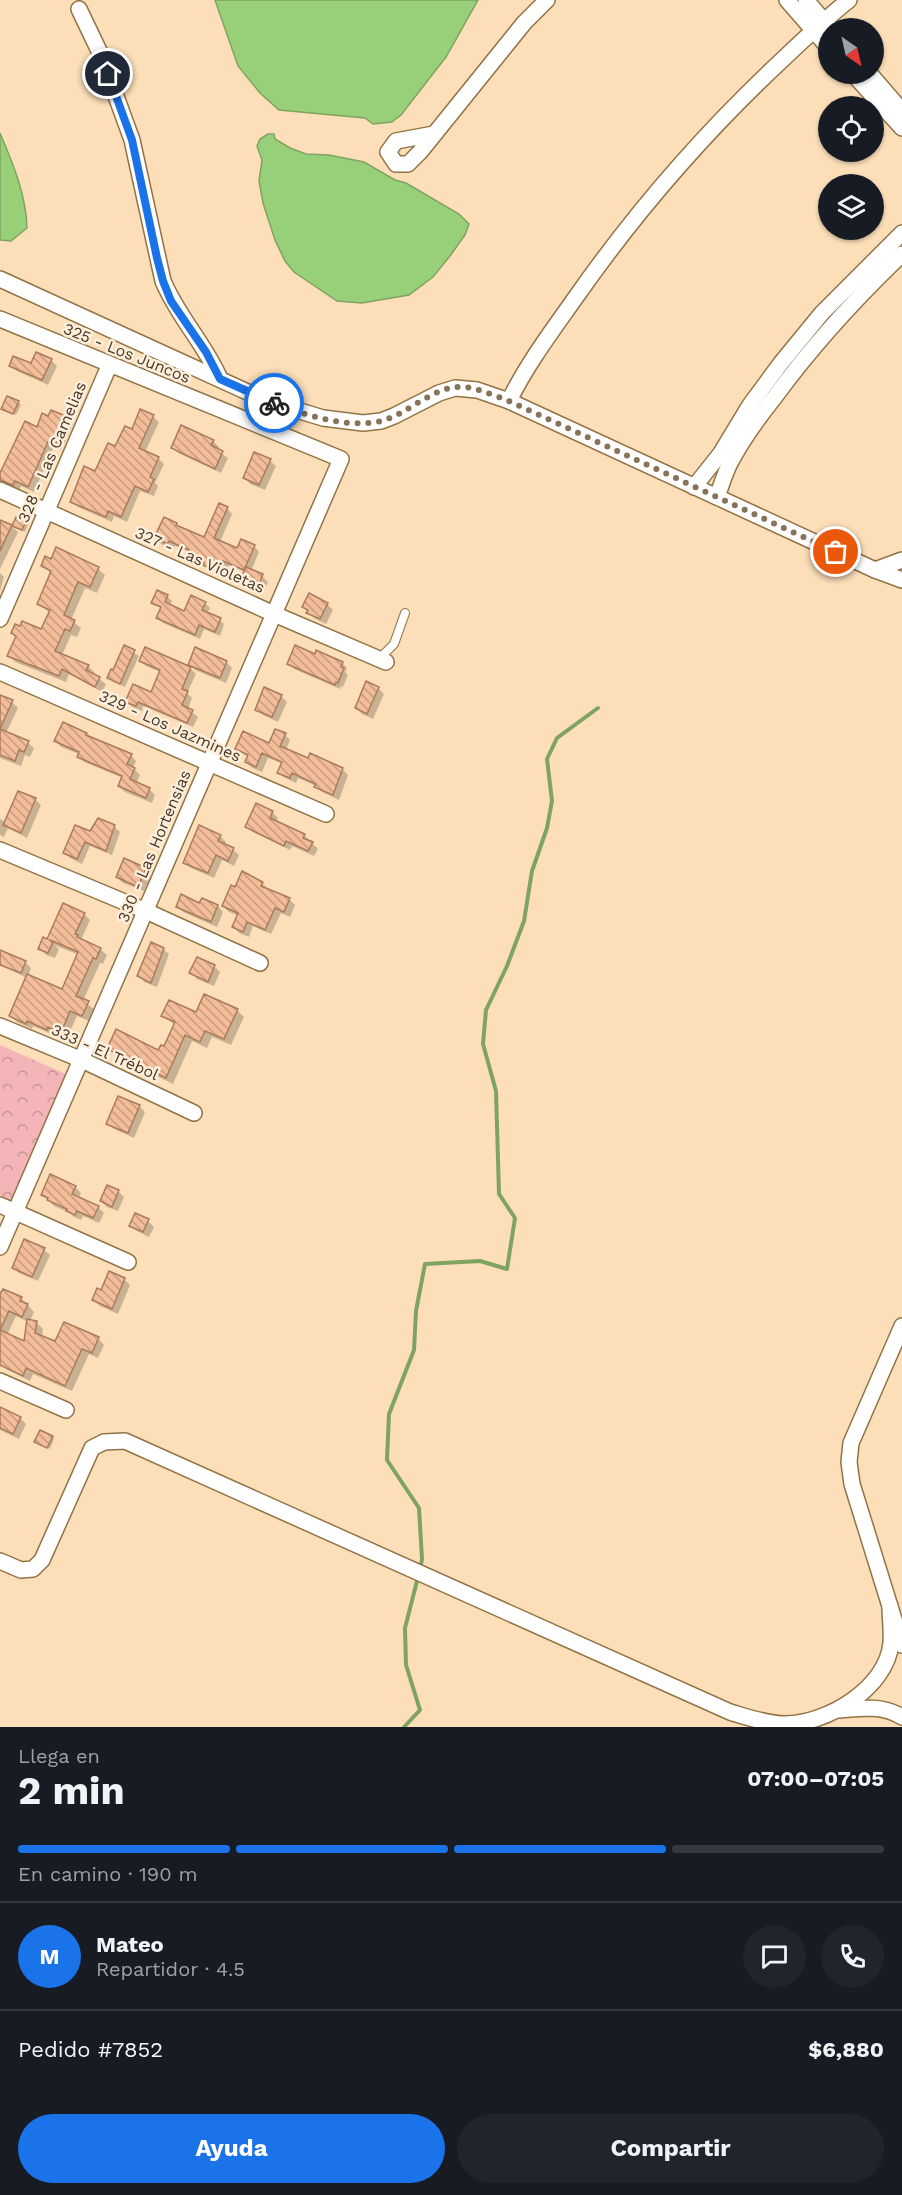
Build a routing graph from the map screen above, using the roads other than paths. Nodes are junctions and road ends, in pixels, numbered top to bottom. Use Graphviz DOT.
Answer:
graph roads {
  1 [pos="547,0"];
  2 [pos="788,0"];
  3 [pos="806,0"];
  4 [pos="849,0"];
  5 [pos="79,9"];
  6 [pos="830,18"];
  7 [pos="818,20"];
  8 [pos="818,23"];
  9 [pos="818,30"];
  10 [pos="862,84"];
  11 [pos="879,84"];
  12 [pos="902,111"];
  13 [pos="902,128"];
  14 [pos="434,134"];
  15 [pos="902,233"];
  16 [pos="902,254"];
  17 [pos="0,279"];
  18 [pos="0,320"];
  19 [pos="109,366"];
  20 [pos="220,379"];
  21 [pos="509,401"];
  22 [pos="341,459"];
  23 [pos="694,487"];
  24 [pos="0,490"];
  25 [pos="717,497"];
  26 [pos="47,511"];
  27 [pos="902,560"];
  28 [pos="875,570"];
  29 [pos="902,580"];
  30 [pos="405,613"];
  31 [pos="274,614"];
  32 [pos="0,619"];
  33 [pos="382,660"];
  34 [pos="0,672"];
  35 [pos="209,762"];
  36 [pos="326,814"];
  37 [pos="0,850"];
  38 [pos="146,911"];
  39 [pos="260,963"];
  40 [pos="0,1026"];
  41 [pos="81,1060"];
  42 [pos="194,1113"];
  43 [pos="0,1205"];
  44 [pos="15,1212"];
  45 [pos="0,1247"];
  46 [pos="128,1262"];
  47 [pos="902,1326"];
  48 [pos="0,1381"];
  49 [pos="66,1410"];
  50 [pos="0,1561"];
  51 [pos="890,1606"];
  52 [pos="902,1645"];
  53 [pos="837,1711"];
  54 [pos="902,1717"];
  1 -- 14 [label="street"];
  2 -- 8 [label="street"];
  3 -- 7 [label="street"];
  4 -- 6 [label="street"];
  5 -- 20 [label="street"];
  9 -- 21 [label="street"];
  10 -- 13 [label="street"];
  11 -- 12 [label="street"];
  15 -- 23 [label="street"];
  16 -- 25 [label="street"];
  17 -- 20 [label="street"];
  18 -- 19 [label="street, 325 - Los Juncos"];
  19 -- 22 [label="street, 325 - Los Juncos"];
  19 -- 26 [label="street, 328 - Las Camelias"];
  20 -- 21 [label="street"];
  21 -- 23 [label="street"];
  22 -- 31 [label="street, 330 - Las Hortensias"];
  23 -- 25 [label="street"];
  24 -- 26 [label="street, 327 - Las Violetas"];
  25 -- 28 [label="street"];
  26 -- 31 [label="street, 327 - Las Violetas"];
  26 -- 32 [label="street, 328 - Las Camelias"];
  27 -- 28 [label="street"];
  28 -- 29 [label="street"];
  30 -- 33 [label="lane"];
  31 -- 33 [label="street, 327 - Las Violetas"];
  31 -- 35 [label="street, 330 - Las Hortensias"];
  34 -- 35 [label="street, 329 - Los Jazmines"];
  35 -- 36 [label="street, 329 - Los Jazmines"];
  35 -- 38 [label="street, 330 - Las Hortensias"];
  37 -- 38 [label="street"];
  38 -- 39 [label="street"];
  38 -- 41 [label="street, 330 - Las Hortensias"];
  40 -- 41 [label="street, 333 - El Trébol"];
  41 -- 42 [label="street, 333 - El Trébol"];
  41 -- 44 [label="street, 330 - Las Hortensias"];
  43 -- 44 [label="street"];
  44 -- 45 [label="street, 330 - Las Hortensias"];
  44 -- 46 [label="street"];
  47 -- 51 [label="street"];
  48 -- 49 [label="street"];
  50 -- 53 [label="street"];
  51 -- 52 [label="street"];
  51 -- 53 [label="street"];
  53 -- 54 [label="street"];
}
